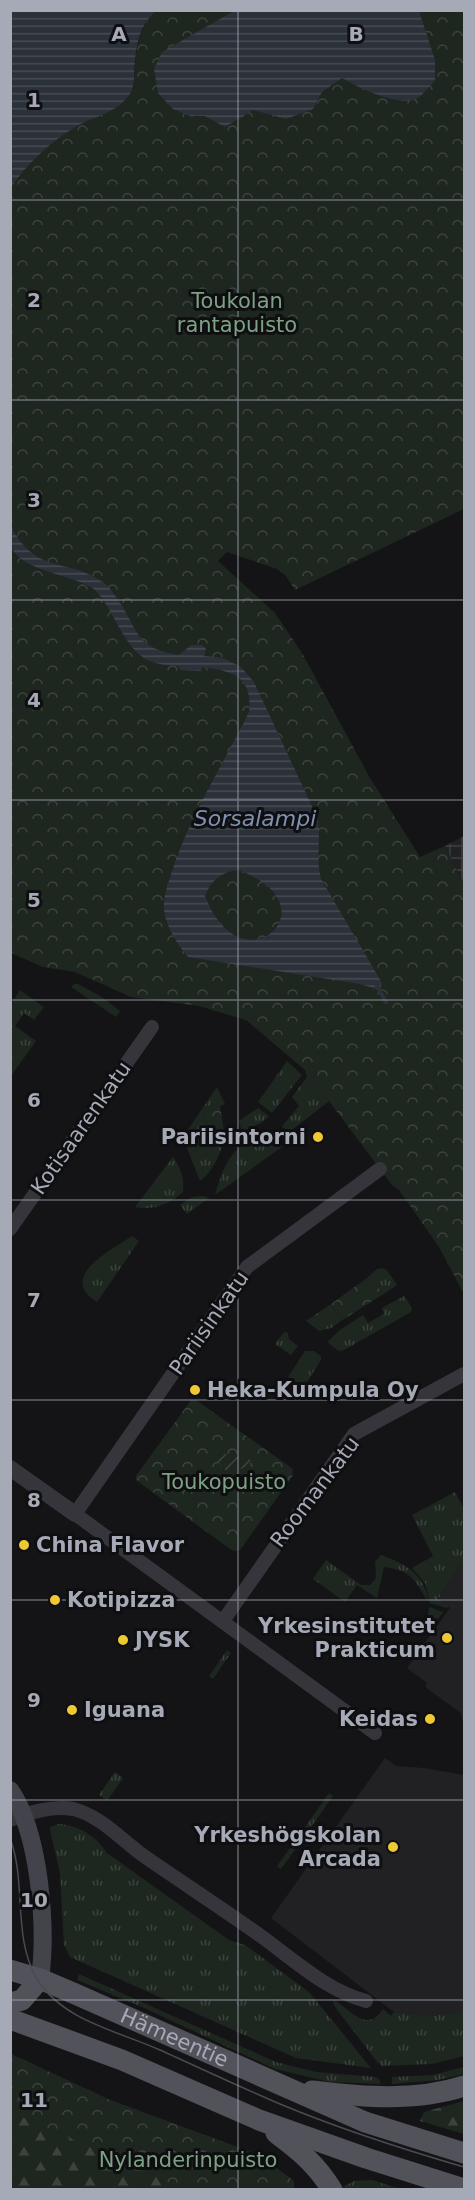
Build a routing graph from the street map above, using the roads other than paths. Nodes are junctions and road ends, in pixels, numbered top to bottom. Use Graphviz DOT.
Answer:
graph roads {
  1 [pos="152,1027"];
  2 [pos="380,1169"];
  3 [pos="10,1229"];
  4 [pos="465,1374"];
  5 [pos="10,1468"];
  6 [pos="75,1514"];
  7 [pos="223,1622"];
  8 [pos="375,1733"];
  9 [pos="10,1790"];
  10 [pos="17,1818"];
  11 [pos="10,1970"];
  12 [pos="40,1979"];
  13 [pos="366,2001"];
  14 [pos="10,2004"];
  15 [pos="10,2019"];
  16 [pos="32,2026"];
  17 [pos="465,2086"];
  18 [pos="291,2088"];
  19 [pos="259,2120"];
  20 [pos="465,2153"];
  21 [pos="465,2189"];
  22 [pos="332,2190"];
  1 -- 3 [label="street, Kotisaarenkatu"];
  2 -- 6 [label="street, Pariisinkatu"];
  4 -- 7 [label="street, Roomankatu"];
  5 -- 6 [label="street"];
  6 -- 7 [label="street"];
  7 -- 8 [label="street"];
  9 -- 10 [label="main road"];
  10 -- 12 [label="main road"];
  10 -- 13 [label="street"];
  11 -- 12 [label="main road, Hämeentie"];
  12 -- 14 [label="main road"];
  12 -- 18 [label="main road, Hämeentie"];
  14 -- 16 [label="main road"];
  15 -- 16 [label="main road, Hämeentie"];
  16 -- 19 [label="main road, Hämeentie"];
  17 -- 18 [label="main road"];
  18 -- 20 [label="main road, Hämeentie"];
  19 -- 21 [label="main road, Hämeentie"];
  19 -- 22 [label="main road"];
}
